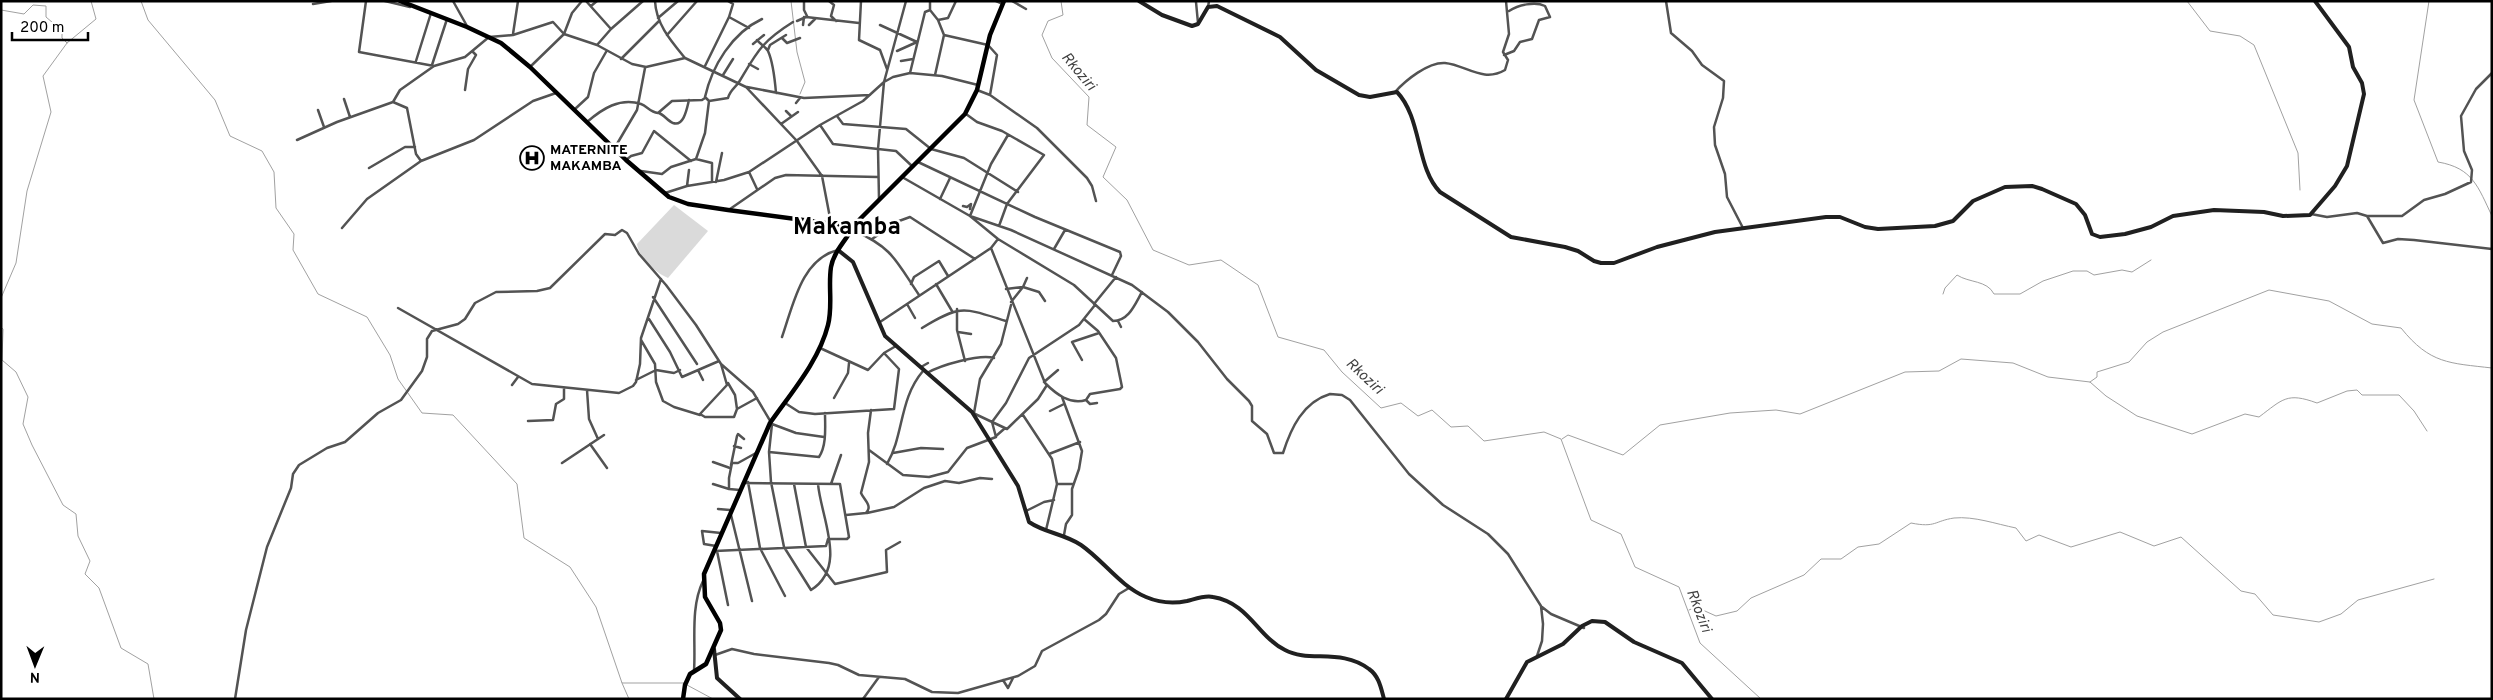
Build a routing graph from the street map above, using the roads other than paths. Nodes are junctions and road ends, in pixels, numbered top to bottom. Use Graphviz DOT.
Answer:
graph roads {
  1 [pos="332,1"];
  2 [pos="366,1"];
  3 [pos="385,1"];
  4 [pos="400,1"];
  5 [pos="452,1"];
  6 [pos="518,1"];
  7 [pos="582,1"];
  8 [pos="586,1"];
  9 [pos="597,1"];
  10 [pos="643,1"];
  11 [pos="655,1"];
  12 [pos="678,1"];
  13 [pos="698,1"];
  14 [pos="728,1"];
  15 [pos="804,1"];
  16 [pos="829,1"];
  17 [pos="861,1"];
  18 [pos="906,1"];
  19 [pos="930,1"];
  20 [pos="956,1"];
  21 [pos="996,1"];
  22 [pos="1012,1"];
  23 [pos="1138,1"];
  24 [pos="1209,1"];
  25 [pos="1506,1"];
  26 [pos="1666,1"];
  27 [pos="2315,1"];
  28 [pos="1196,2"];
  29 [pos="1003,3"];
  30 [pos="313,4"];
  31 [pos="414,6"];
  32 [pos="590,6"];
  33 [pos="1208,7"];
  34 [pos="930,10"];
  35 [pos="1026,10"];
  36 [pos="1509,11"];
  37 [pos="431,12"];
  38 [pos="806,16"];
  39 [pos="831,16"];
  40 [pos="446,19"];
  41 [pos="659,19"];
  42 [pos="728,19"];
  43 [pos="762,19"];
  44 [pos="815,19"];
  45 [pos="938,20"];
  46 [pos="829,21"];
  47 [pos="837,22"];
  48 [pos="859,23"];
  49 [pos="1198,23"];
  50 [pos="803,25"];
  51 [pos="809,25"];
  52 [pos="880,25"];
  53 [pos="467,27"];
  54 [pos="749,28"];
  55 [pos="610,29"];
  56 [pos="898,33"];
  57 [pos="564,34"];
  58 [pos="513,35"];
  59 [pos="667,35"];
  60 [pos="764,35"];
  61 [pos="786,35"];
  62 [pos="944,35"];
  63 [pos="489,37"];
  64 [pos="782,38"];
  65 [pos="800,38"];
  66 [pos="757,40"];
  67 [pos="917,42"];
  68 [pos="753,44"];
  69 [pos="597,45"];
  70 [pos="761,45"];
  71 [pos="988,45"];
  72 [pos="768,50"];
  73 [pos="897,51"];
  74 [pos="473,52"];
  75 [pos="606,52"];
  76 [pos="1504,55"];
  77 [pos="621,58"];
  78 [pos="685,58"];
  79 [pos="733,59"];
  80 [pos="913,59"];
  81 [pos="745,60"];
  82 [pos="901,61"];
  83 [pos="416,62"];
  84 [pos="749,63"];
  85 [pos="433,65"];
  86 [pos="705,66"];
  87 [pos="530,67"];
  88 [pos="646,67"];
  89 [pos="713,69"];
  90 [pos="758,69"];
  91 [pos="888,71"];
  92 [pos="910,72"];
  93 [pos="2492,73"];
  94 [pos="723,75"];
  95 [pos="935,75"];
  96 [pos="884,82"];
  97 [pos="738,83"];
  98 [pos="746,86"];
  99 [pos="978,88"];
  100 [pos="465,90"];
  101 [pos="1395,92"];
  102 [pos="557,93"];
  103 [pos="776,93"];
  104 [pos="871,95"];
  105 [pos="990,95"];
  106 [pos="705,98"];
  107 [pos="800,98"];
  108 [pos="344,99"];
  109 [pos="689,100"];
  110 [pos="709,101"];
  111 [pos="393,102"];
  112 [pos="796,103"];
  113 [pos="639,104"];
  114 [pos="318,110"];
  115 [pos="573,110"];
  116 [pos="786,111"];
  117 [pos="798,112"];
  118 [pos="658,113"];
  119 [pos="965,114"];
  120 [pos="791,116"];
  121 [pos="837,116"];
  122 [pos="350,117"];
  123 [pos="587,122"];
  124 [pos="781,124"];
  125 [pos="820,125"];
  126 [pos="880,126"];
  127 [pos="324,127"];
  128 [pos="1008,135"];
  129 [pos="297,140"];
  130 [pos="797,140"];
  131 [pos="415,147"];
  132 [pos="614,149"];
  133 [pos="878,149"];
  134 [pos="931,150"];
  135 [pos="722,153"];
  136 [pos="696,159"];
  137 [pos="626,160"];
  138 [pos="421,161"];
  139 [pos="691,161"];
  140 [pos="918,162"];
  141 [pos="913,167"];
  142 [pos="369,168"];
  143 [pos="689,170"];
  144 [pos="638,171"];
  145 [pos="749,172"];
  146 [pos="989,172"];
  147 [pos="822,176"];
  148 [pos="878,177"];
  149 [pos="902,177"];
  150 [pos="950,178"];
  151 [pos="712,182"];
  152 [pos="716,182"];
  153 [pos="687,186"];
  154 [pos="757,189"];
  155 [pos="979,192"];
  156 [pos="1018,192"];
  157 [pos="663,194"];
  158 [pos="879,199"];
  159 [pos="940,199"];
  160 [pos="1096,201"];
  161 [pos="1008,204"];
  162 [pos="728,210"];
  163 [pos="2311,214"];
  164 [pos="970,216"];
  165 [pos="2367,216"];
  166 [pos="834,225"];
  167 [pos="999,226"];
  168 [pos="342,228"];
  169 [pos="1743,228"];
  170 [pos="850,229"];
  171 [pos="1065,230"];
  172 [pos="998,238"];
  173 [pos="872,239"];
  174 [pos="991,248"];
  175 [pos="2492,249"];
  176 [pos="838,250"];
  177 [pos="1054,250"];
  178 [pos="974,259"];
  179 [pos="1112,275"];
  180 [pos="948,276"];
  181 [pos="1116,277"];
  182 [pos="1027,278"];
  183 [pos="661,279"];
  184 [pos="911,284"];
  185 [pos="936,284"];
  186 [pos="1023,287"];
  187 [pos="1006,289"];
  188 [pos="1142,292"];
  189 [pos="919,295"];
  190 [pos="653,297"];
  191 [pos="1045,301"];
  192 [pos="1012,303"];
  193 [pos="906,304"];
  194 [pos="1094,305"];
  195 [pos="398,308"];
  196 [pos="957,309"];
  197 [pos="952,311"];
  198 [pos="915,318"];
  199 [pos="649,319"];
  200 [pos="1084,319"];
  201 [pos="1118,320"];
  202 [pos="1006,321"];
  203 [pos="878,323"];
  204 [pos="1121,327"];
  205 [pos="922,328"];
  206 [pos="439,330"];
  207 [pos="958,332"];
  208 [pos="1099,332"];
  209 [pos="971,334"];
  210 [pos="782,337"];
  211 [pos="641,340"];
  212 [pos="896,346"];
  213 [pos="820,348"];
  214 [pos="884,353"];
  215 [pos="1034,353"];
  216 [pos="994,358"];
  217 [pos="1082,360"];
  218 [pos="965,361"];
  219 [pos="849,362"];
  220 [pos="720,363"];
  221 [pos="928,363"];
  222 [pos="696,364"];
  223 [pos="656,370"];
  224 [pos="680,370"];
  225 [pos="698,370"];
  226 [pos="1058,370"];
  227 [pos="923,371"];
  228 [pos="518,377"];
  229 [pos="636,380"];
  230 [pos="703,380"];
  231 [pos="727,382"];
  232 [pos="1044,382"];
  233 [pos="512,385"];
  234 [pos="1047,385"];
  235 [pos="564,388"];
  236 [pos="587,390"];
  237 [pos="1062,397"];
  238 [pos="757,398"];
  239 [pos="834,398"];
  240 [pos="1086,400"];
  241 [pos="785,403"];
  242 [pos="1097,403"];
  243 [pos="1064,404"];
  244 [pos="737,409"];
  245 [pos="871,410"];
  246 [pos="1050,411"];
  247 [pos="825,413"];
  248 [pos="973,413"];
  249 [pos="701,414"];
  250 [pos="1023,415"];
  251 [pos="528,421"];
  252 [pos="992,422"];
  253 [pos="771,424"];
  254 [pos="1004,429"];
  255 [pos="604,435"];
  256 [pos="996,436"];
  257 [pos="824,437"];
  258 [pos="598,439"];
  259 [pos="744,439"];
  260 [pos="988,439"];
  261 [pos="1080,442"];
  262 [pos="590,444"];
  263 [pos="734,446"];
  264 [pos="741,448"];
  265 [pos="869,450"];
  266 [pos="943,450"];
  267 [pos="769,452"];
  268 [pos="756,453"];
  269 [pos="893,453"];
  270 [pos="1050,454"];
  271 [pos="841,455"];
  272 [pos="713,462"];
  273 [pos="562,463"];
  274 [pos="887,464"];
  275 [pos="731,467"];
  276 [pos="607,468"];
  277 [pos="1411,470"];
  278 [pos="1408,473"];
  279 [pos="992,479"];
  280 [pos="771,482"];
  281 [pos="746,483"];
  282 [pos="713,484"];
  283 [pos="794,484"];
  284 [pos="818,484"];
  285 [pos="831,484"];
  286 [pos="1057,484"];
  287 [pos="1073,484"];
  288 [pos="729,489"];
  289 [pos="740,490"];
  290 [pos="1054,500"];
  291 [pos="718,509"];
  292 [pos="730,511"];
  293 [pos="1025,512"];
  294 [pos="867,513"];
  295 [pos="846,515"];
  296 [pos="1046,530"];
  297 [pos="721,532"];
  298 [pos="1064,535"];
  299 [pos="828,539"];
  300 [pos="900,542"];
  301 [pos="784,547"];
  302 [pos="806,547"];
  303 [pos="760,548"];
  304 [pos="715,549"];
  305 [pos="740,549"];
  306 [pos="826,573"];
  307 [pos="704,579"];
  308 [pos="1129,588"];
  309 [pos="785,596"];
  310 [pos="752,601"];
  311 [pos="728,604"];
  312 [pos="1541,606"];
  313 [pos="1583,627"];
  314 [pos="714,649"];
  315 [pos="715,655"];
  316 [pos="1537,656"];
  317 [pos="694,672"];
  318 [pos="879,677"];
  319 [pos="1013,678"];
  320 [pos="1003,680"];
  321 [pos="235,699"];
  322 [pos="683,699"];
  323 [pos="740,699"];
  324 [pos="863,699"];
  325 [pos="1384,699"];
  326 [pos="1506,699"];
  327 [pos="1712,699"];
  1 -- 30 [label="street"];
  2 -- 83 [label="street"];
  3 -- 31 [label="street"];
  4 -- 31 [label="main road"];
  5 -- 53 [label="street"];
  6 -- 58 [label="street"];
  7 -- 57 [label="street"];
  8 -- 32 [label="street"];
  9 -- 32 [label="street"];
  10 -- 55 [label="street"];
  11 -- 41 [label="street"];
  12 -- 41 [label="street"];
  13 -- 59 [label="street"];
  14 -- 42 [label="street"];
  15 -- 38 [label="street"];
  16 -- 39 [label="street"];
  17 -- 48 [label="street"];
  18 -- 56 [label="street"];
  19 -- 34 [label="street"];
  20 -- 45 [label="street"];
  21 -- 29 [label="street"];
  22 -- 35 [label="street"];
  23 -- 49 [label="street"];
  24 -- 33 [label="street"];
  25 -- 36 [label="street"];
  26 -- 169 [label="street"];
  27 -- 163 [label="street"];
  28 -- 49 [label="street"];
  29 -- 71 [label="main road"];
  31 -- 37 [label="main road"];
  32 -- 55 [label="street"];
  33 -- 49 [label="street"];
  33 -- 101 [label="street"];
  34 -- 45 [label="street"];
  34 -- 67 [label="street"];
  36 -- 76 [label="street"];
  36 -- 76 [label="street"];
  37 -- 40 [label="main road"];
  37 -- 83 [label="street"];
  38 -- 44 [label="street"];
  38 -- 50 [label="street"];
  38 -- 70 [label="street"];
  39 -- 46 [label="street"];
  39 -- 47 [label="street"];
  40 -- 53 [label="main road"];
  40 -- 85 [label="street"];
  41 -- 59 [label="street"];
  41 -- 77 [label="street"];
  42 -- 54 [label="street"];
  42 -- 86 [label="street"];
  43 -- 54 [label="street"];
  44 -- 46 [label="street"];
  44 -- 51 [label="street"];
  45 -- 62 [label="street"];
  46 -- 47 [label="street"];
  47 -- 48 [label="street"];
  48 -- 91 [label="street"];
  52 -- 56 [label="street"];
  53 -- 63 [label="main road"];
  54 -- 89 [label="street"];
  55 -- 69 [label="street"];
  56 -- 67 [label="street"];
  56 -- 91 [label="street"];
  57 -- 58 [label="street"];
  57 -- 69 [label="street"];
  57 -- 87 [label="street"];
  58 -- 63 [label="street"];
  59 -- 78 [label="street"];
  60 -- 66 [label="street"];
  61 -- 64 [label="street"];
  62 -- 71 [label="street"];
  62 -- 95 [label="street"];
  63 -- 74 [label="street"];
  63 -- 87 [label="main road"];
  64 -- 65 [label="street"];
  64 -- 72 [label="street"];
  66 -- 68 [label="street"];
  66 -- 70 [label="street"];
  67 -- 73 [label="street"];
  67 -- 80 [label="street"];
  69 -- 75 [label="street"];
  70 -- 72 [label="street"];
  70 -- 84 [label="street"];
  71 -- 99 [label="main road"];
  71 -- 105 [label="street"];
  72 -- 103 [label="street"];
  74 -- 85 [label="street"];
  74 -- 100 [label="street"];
  75 -- 77 [label="street"];
  75 -- 115 [label="street"];
  76 -- 101 [label="street"];
  77 -- 88 [label="street"];
  78 -- 86 [label="street"];
  78 -- 88 [label="street"];
  79 -- 94 [label="street"];
  80 -- 82 [label="street"];
  80 -- 92 [label="street"];
  81 -- 84 [label="street"];
  83 -- 85 [label="street"];
  84 -- 90 [label="street"];
  84 -- 97 [label="street"];
  85 -- 111 [label="street"];
  86 -- 89 [label="street"];
  87 -- 102 [label="main road"];
  88 -- 113 [label="street"];
  89 -- 94 [label="street"];
  89 -- 106 [label="street"];
  91 -- 96 [label="street"];
  92 -- 95 [label="street"];
  92 -- 96 [label="street"];
  93 -- 165 [label="street"];
  94 -- 97 [label="street"];
  95 -- 99 [label="street"];
  96 -- 104 [label="street"];
  96 -- 126 [label="street"];
  97 -- 98 [label="street"];
  97 -- 110 [label="street"];
  98 -- 103 [label="street"];
  98 -- 124 [label="street"];
  99 -- 105 [label="street"];
  99 -- 119 [label="main road"];
  101 -- 169 [label="street"];
  102 -- 115 [label="main road"];
  102 -- 138 [label="street"];
  103 -- 107 [label="street"];
  104 -- 107 [label="street"];
  104 -- 121 [label="street"];
  105 -- 160 [label="street"];
  106 -- 109 [label="street"];
  106 -- 110 [label="street"];
  107 -- 112 [label="street"];
  108 -- 122 [label="street"];
  109 -- 118 [label="street"];
  109 -- 118 [label="street"];
  110 -- 136 [label="street"];
  111 -- 122 [label="street"];
  111 -- 131 [label="street"];
  113 -- 118 [label="street"];
  113 -- 123 [label="street"];
  113 -- 132 [label="street"];
  114 -- 127 [label="street"];
  115 -- 123 [label="main road"];
  116 -- 120 [label="street"];
  117 -- 120 [label="street"];
  119 -- 128 [label="street"];
  119 -- 134 [label="main road"];
  120 -- 124 [label="street"];
  121 -- 125 [label="street"];
  121 -- 126 [label="street"];
  122 -- 127 [label="street"];
  123 -- 132 [label="main road"];
  124 -- 130 [label="street"];
  125 -- 130 [label="street"];
  125 -- 133 [label="street"];
  126 -- 133 [label="street"];
  126 -- 134 [label="street"];
  127 -- 129 [label="street"];
  128 -- 146 [label="street"];
  128 -- 156 [label="street"];
  130 -- 145 [label="street"];
  130 -- 147 [label="street"];
  131 -- 138 [label="street"];
  131 -- 142 [label="street"];
  132 -- 137 [label="main road"];
  133 -- 141 [label="street"];
  133 -- 148 [label="street"];
  134 -- 140 [label="main road"];
  134 -- 146 [label="street"];
  135 -- 152 [label="street"];
  136 -- 139 [label="street"];
  136 -- 151 [label="street"];
  137 -- 139 [label="street"];
  137 -- 144 [label="main road"];
  138 -- 168 [label="street"];
  139 -- 144 [label="street"];
  140 -- 141 [label="main road"];
  140 -- 150 [label="street"];
  141 -- 149 [label="main road"];
  143 -- 153 [label="street"];
  144 -- 157 [label="main road"];
  145 -- 152 [label="street"];
  145 -- 154 [label="street"];
  146 -- 155 [label="street"];
  146 -- 156 [label="street"];
  147 -- 148 [label="street"];
  147 -- 154 [label="street"];
  147 -- 166 [label="street"];
  148 -- 158 [label="street"];
  149 -- 158 [label="main road"];
  149 -- 159 [label="street"];
  150 -- 155 [label="street"];
  150 -- 159 [label="street"];
  151 -- 152 [label="street"];
  151 -- 153 [label="street"];
  153 -- 157 [label="street"];
  154 -- 162 [label="street"];
  155 -- 161 [label="street"];
  155 -- 164 [label="street"];
  156 -- 161 [label="street"];
  157 -- 162 [label="main road"];
  158 -- 170 [label="main road"];
  159 -- 164 [label="street"];
  161 -- 167 [label="street"];
  161 -- 171 [label="street"];
  162 -- 166 [label="main road"];
  163 -- 165 [label="street"];
  163 -- 169 [label="street"];
  164 -- 167 [label="street"];
  164 -- 172 [label="street"];
  165 -- 175 [label="street"];
  166 -- 170 [label="main road"];
  167 -- 177 [label="street"];
  170 -- 173 [label="street"];
  170 -- 176 [label="main road"];
  171 -- 177 [label="street"];
  171 -- 179 [label="street"];
  172 -- 174 [label="street"];
  172 -- 194 [label="street"];
  173 -- 178 [label="street"];
  173 -- 184 [label="street"];
  174 -- 178 [label="street"];
  174 -- 187 [label="street"];
  176 -- 203 [label="street"];
  176 -- 210 [label="street"];
  176 -- 213 [label="main road"];
  177 -- 179 [label="street"];
  178 -- 180 [label="street"];
  179 -- 181 [label="street"];
  180 -- 184 [label="street"];
  180 -- 185 [label="street"];
  181 -- 188 [label="street"];
  181 -- 194 [label="street"];
  182 -- 186 [label="street"];
  183 -- 190 [label="street"];
  183 -- 206 [label="street"];
  183 -- 220 [label="street"];
  184 -- 189 [label="street"];
  185 -- 189 [label="street"];
  185 -- 197 [label="street"];
  186 -- 187 [label="street"];
  186 -- 191 [label="street"];
  186 -- 192 [label="street"];
  187 -- 192 [label="street"];
  188 -- 201 [label="street"];
  188 -- 278 [label="street"];
  189 -- 193 [label="street"];
  190 -- 199 [label="street"];
  190 -- 222 [label="street"];
  192 -- 202 [label="street"];
  192 -- 215 [label="street"];
  193 -- 198 [label="street"];
  193 -- 203 [label="street"];
  194 -- 200 [label="street"];
  194 -- 201 [label="street"];
  195 -- 206 [label="street"];
  196 -- 197 [label="street"];
  196 -- 202 [label="street"];
  196 -- 207 [label="street"];
  197 -- 205 [label="street"];
  199 -- 211 [label="street"];
  199 -- 224 [label="street"];
  200 -- 208 [label="street"];
  200 -- 215 [label="street"];
  201 -- 204 [label="street"];
  202 -- 216 [label="street"];
  203 -- 212 [label="street"];
  206 -- 228 [label="street"];
  206 -- 321 [label="street"];
  207 -- 209 [label="street"];
  207 -- 218 [label="street"];
  208 -- 217 [label="street"];
  208 -- 240 [label="street"];
  211 -- 223 [label="street"];
  211 -- 229 [label="street"];
  212 -- 214 [label="street"];
  212 -- 227 [label="street"];
  213 -- 219 [label="street"];
  213 -- 241 [label="main road"];
  214 -- 219 [label="street"];
  214 -- 245 [label="street"];
  215 -- 232 [label="street"];
  215 -- 252 [label="street"];
  216 -- 218 [label="street"];
  216 -- 248 [label="street"];
  218 -- 227 [label="street"];
  219 -- 239 [label="street"];
  220 -- 225 [label="street"];
  220 -- 231 [label="street"];
  220 -- 238 [label="street"];
  221 -- 227 [label="street"];
  223 -- 224 [label="street"];
  223 -- 229 [label="street"];
  223 -- 249 [label="street"];
  224 -- 225 [label="street"];
  225 -- 230 [label="street"];
  226 -- 232 [label="street"];
  227 -- 248 [label="street"];
  227 -- 269 [label="street"];
  228 -- 233 [label="street"];
  228 -- 235 [label="street"];
  229 -- 236 [label="street"];
  231 -- 244 [label="street"];
  231 -- 249 [label="street"];
  232 -- 234 [label="street"];
  234 -- 237 [label="street"];
  234 -- 250 [label="street"];
  235 -- 236 [label="street"];
  235 -- 251 [label="street"];
  236 -- 258 [label="street"];
  237 -- 240 [label="street"];
  237 -- 243 [label="street"];
  238 -- 244 [label="street"];
  238 -- 253 [label="street"];
  240 -- 242 [label="street"];
  241 -- 247 [label="street"];
  241 -- 253 [label="main road"];
  243 -- 246 [label="street"];
  243 -- 261 [label="street"];
  244 -- 249 [label="street"];
  245 -- 247 [label="street"];
  245 -- 265 [label="street"];
  247 -- 257 [label="street"];
  248 -- 252 [label="street"];
  248 -- 260 [label="street"];
  250 -- 254 [label="street"];
  250 -- 270 [label="street"];
  252 -- 254 [label="street"];
  252 -- 256 [label="street"];
  253 -- 257 [label="street"];
  253 -- 267 [label="street"];
  253 -- 268 [label="main road"];
  254 -- 256 [label="street"];
  255 -- 258 [label="street"];
  256 -- 260 [label="street"];
  257 -- 267 [label="street"];
  258 -- 262 [label="street"];
  259 -- 263 [label="street"];
  260 -- 274 [label="street"];
  260 -- 293 [label="street"];
  261 -- 270 [label="street"];
  261 -- 287 [label="street"];
  262 -- 273 [label="street"];
  262 -- 276 [label="street"];
  263 -- 264 [label="street"];
  263 -- 275 [label="street"];
  265 -- 274 [label="street"];
  265 -- 294 [label="street"];
  266 -- 269 [label="street"];
  267 -- 280 [label="street"];
  268 -- 275 [label="street"];
  268 -- 281 [label="main road"];
  269 -- 274 [label="street"];
  270 -- 286 [label="street"];
  271 -- 285 [label="street"];
  272 -- 275 [label="street"];
  275 -- 288 [label="street"];
  277 -- 278 [label="street"];
  278 -- 312 [label="street"];
  279 -- 294 [label="street"];
  280 -- 281 [label="street"];
  280 -- 283 [label="street"];
  280 -- 301 [label="street"];
  281 -- 289 [label="main road"];
  281 -- 303 [label="street"];
  282 -- 288 [label="street"];
  283 -- 284 [label="street"];
  283 -- 302 [label="street"];
  284 -- 285 [label="street"];
  284 -- 299 [label="street"];
  285 -- 295 [label="street"];
  286 -- 287 [label="street"];
  286 -- 290 [label="street"];
  287 -- 298 [label="street"];
  288 -- 289 [label="street"];
  289 -- 292 [label="main road"];
  290 -- 293 [label="street"];
  290 -- 296 [label="street"];
  291 -- 292 [label="street"];
  292 -- 297 [label="main road"];
  292 -- 305 [label="street"];
  293 -- 296 [label="street"];
  294 -- 295 [label="street"];
  295 -- 299 [label="street"];
  296 -- 298 [label="street"];
  297 -- 304 [label="main road"];
  297 -- 304 [label="street"];
  298 -- 308 [label="street"];
  299 -- 302 [label="street"];
  299 -- 306 [label="street"];
  300 -- 306 [label="street"];
  301 -- 302 [label="street"];
  301 -- 303 [label="street"];
  301 -- 306 [label="street"];
  302 -- 306 [label="street"];
  303 -- 305 [label="street"];
  303 -- 309 [label="street"];
  304 -- 305 [label="street"];
  304 -- 307 [label="main road"];
  304 -- 311 [label="street"];
  305 -- 310 [label="street"];
  307 -- 314 [label="main road"];
  307 -- 317 [label="street"];
  308 -- 319 [label="street"];
  308 -- 325 [label="street"];
  312 -- 313 [label="street"];
  312 -- 316 [label="street"];
  313 -- 316 [label="street"];
  313 -- 327 [label="street"];
  314 -- 315 [label="street"];
  314 -- 317 [label="main road"];
  315 -- 318 [label="street"];
  315 -- 323 [label="street"];
  316 -- 326 [label="street"];
  317 -- 322 [label="main road"];
  318 -- 320 [label="street"];
  318 -- 324 [label="street"];
  319 -- 320 [label="street"];
  319 -- 320 [label="street"];
}
